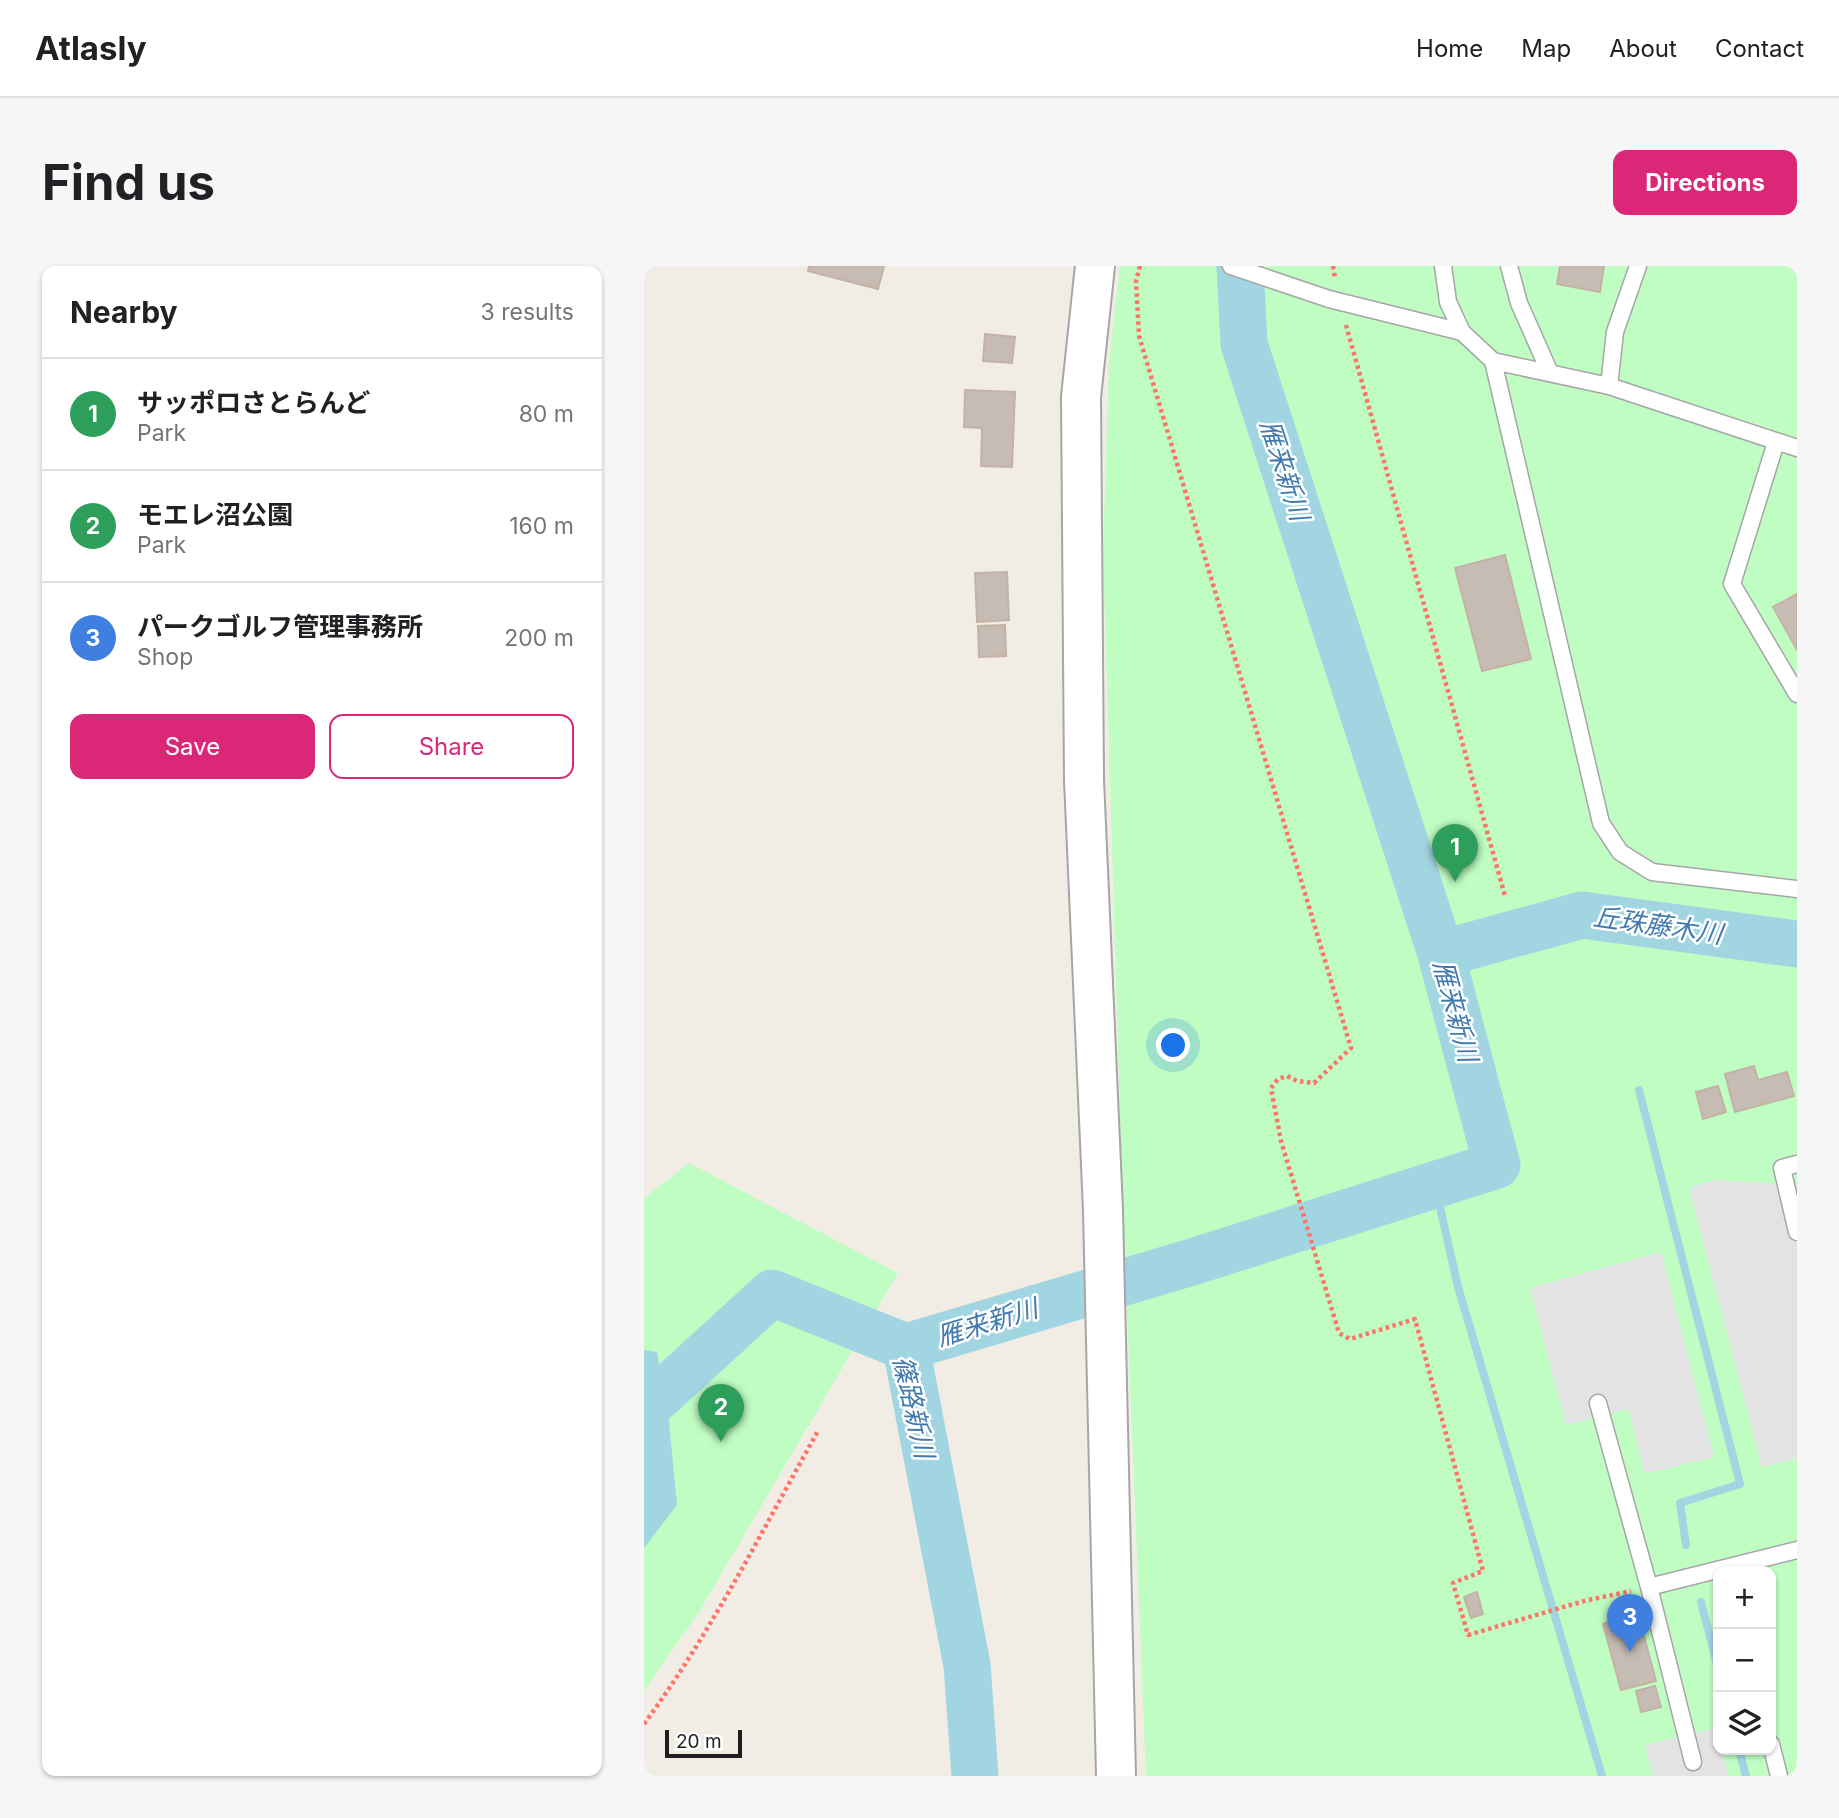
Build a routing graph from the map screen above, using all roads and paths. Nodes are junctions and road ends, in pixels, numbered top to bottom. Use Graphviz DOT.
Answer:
graph roads {
  1 [pos="1095,266"];
  2 [pos="1140,266"];
  3 [pos="1231,266"];
  4 [pos="1444,266"];
  5 [pos="1509,266"];
  6 [pos="1638,266"];
  7 [pos="1334,301"];
  8 [pos="1462,332"];
  9 [pos="1493,361"];
  10 [pos="1550,373"];
  11 [pos="1609,386"];
  12 [pos="1776,442"];
  13 [pos="1797,448"];
  14 [pos="1797,694"];
  15 [pos="1797,889"];
  16 [pos="1505,896"];
  17 [pos="1797,1164"];
  18 [pos="1797,1232"];
  19 [pos="1598,1403"];
  20 [pos="818,1431"];
  21 [pos="1797,1550"];
  22 [pos="1739,1566"];
  23 [pos="1713,1572"];
  24 [pos="1649,1587"];
  25 [pos="644,1724"];
  26 [pos="1774,1755"];
  27 [pos="1693,1762"];
  28 [pos="1116,1776"];
  29 [pos="1779,1776"];
  1 -- 28 [label="street"];
  2 -- 24 [label="path"];
  3 -- 7 [label="lane"];
  4 -- 8 [label="lane"];
  5 -- 10 [label="lane"];
  6 -- 11 [label="lane"];
  7 -- 8 [label="lane"];
  7 -- 16 [label="path"];
  8 -- 9 [label="lane"];
  9 -- 10 [label="lane"];
  9 -- 15 [label="lane"];
  10 -- 11 [label="lane"];
  11 -- 12 [label="lane"];
  12 -- 13 [label="lane"];
  12 -- 14 [label="lane"];
  17 -- 18 [label="lane"];
  19 -- 24 [label="lane"];
  20 -- 25 [label="path"];
  21 -- 22 [label="lane"];
  23 -- 24 [label="lane"];
  24 -- 27 [label="lane"];
  26 -- 29 [label="lane"];
}
